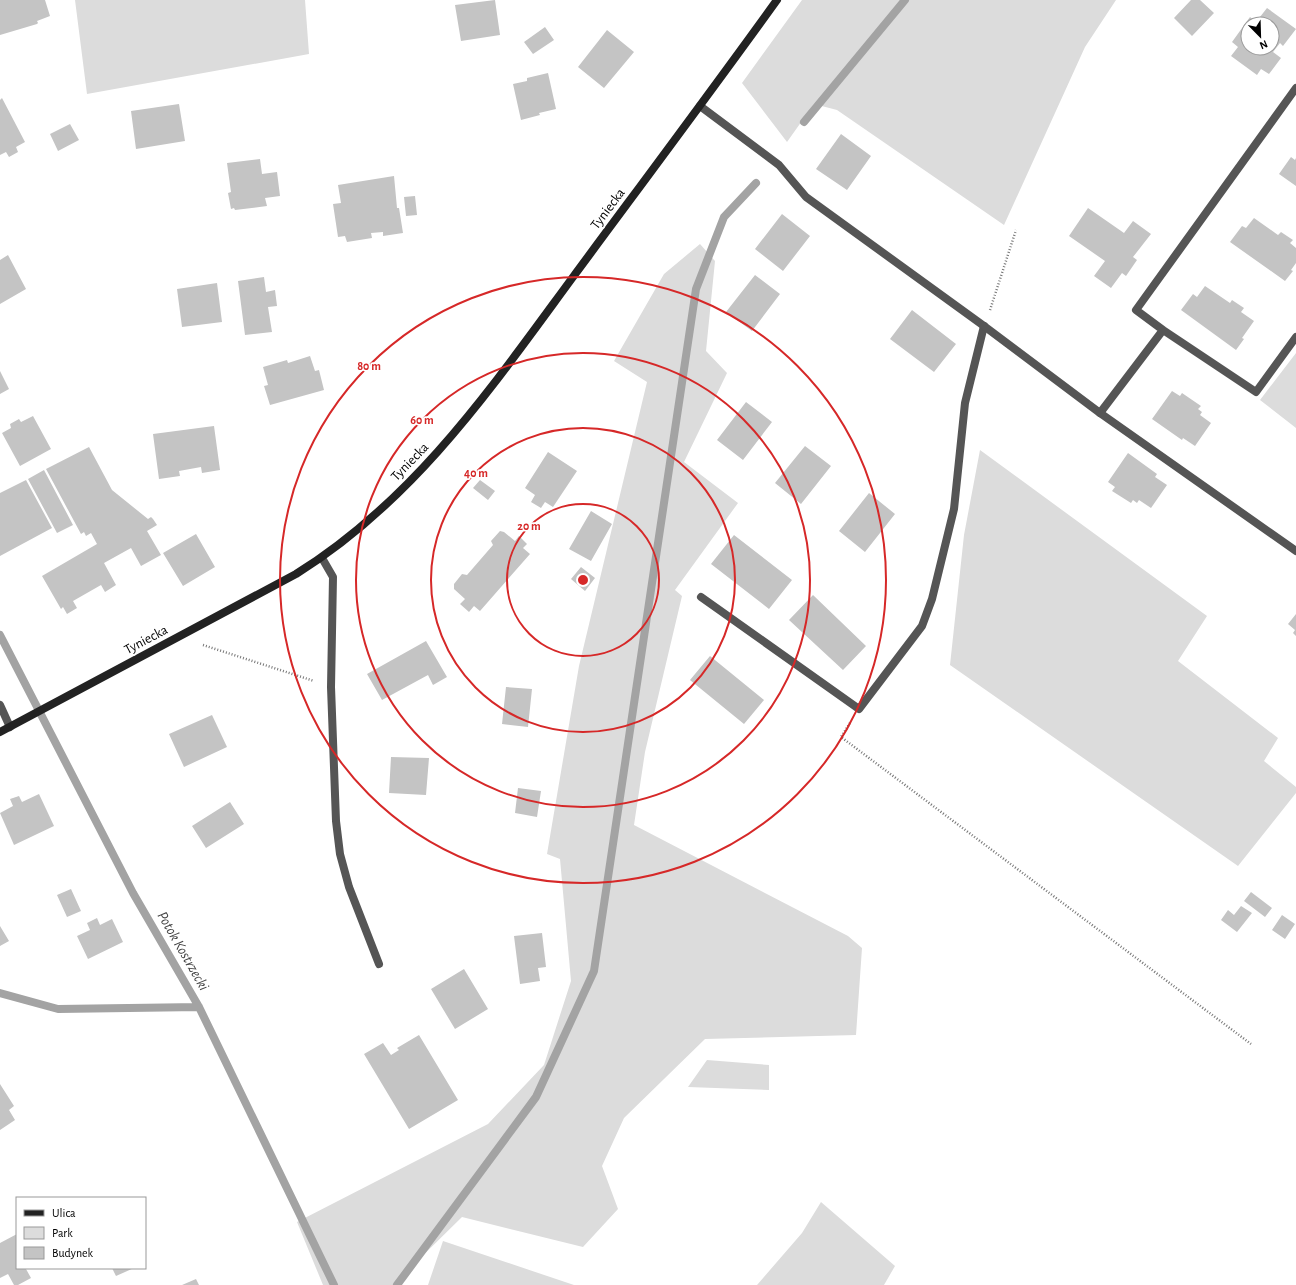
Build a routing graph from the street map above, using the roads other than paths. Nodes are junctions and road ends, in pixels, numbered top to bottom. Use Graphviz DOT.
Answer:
graph roads {
  1 [pos="777,0"];
  2 [pos="1296,88"];
  3 [pos="700,106"];
  4 [pos="984,326"];
  5 [pos="1163,330"];
  6 [pos="1296,337"];
  7 [pos="1100,412"];
  8 [pos="1296,551"];
  9 [pos="322,558"];
  10 [pos="701,597"];
  11 [pos="0,705"];
  12 [pos="10,727"];
  13 [pos="0,732"];
  14 [pos="379,964"];
  1 -- 3 [label="street, Tyniecka"];
  2 -- 5 [label="street"];
  3 -- 4 [label="street"];
  3 -- 9 [label="street, Tyniecka"];
  4 -- 7 [label="street"];
  4 -- 10 [label="street"];
  5 -- 6 [label="street"];
  5 -- 7 [label="street"];
  7 -- 8 [label="street"];
  9 -- 12 [label="street, Tyniecka"];
  9 -- 14 [label="street"];
  11 -- 12 [label="street"];
  12 -- 13 [label="street, Tyniecka"];
}
